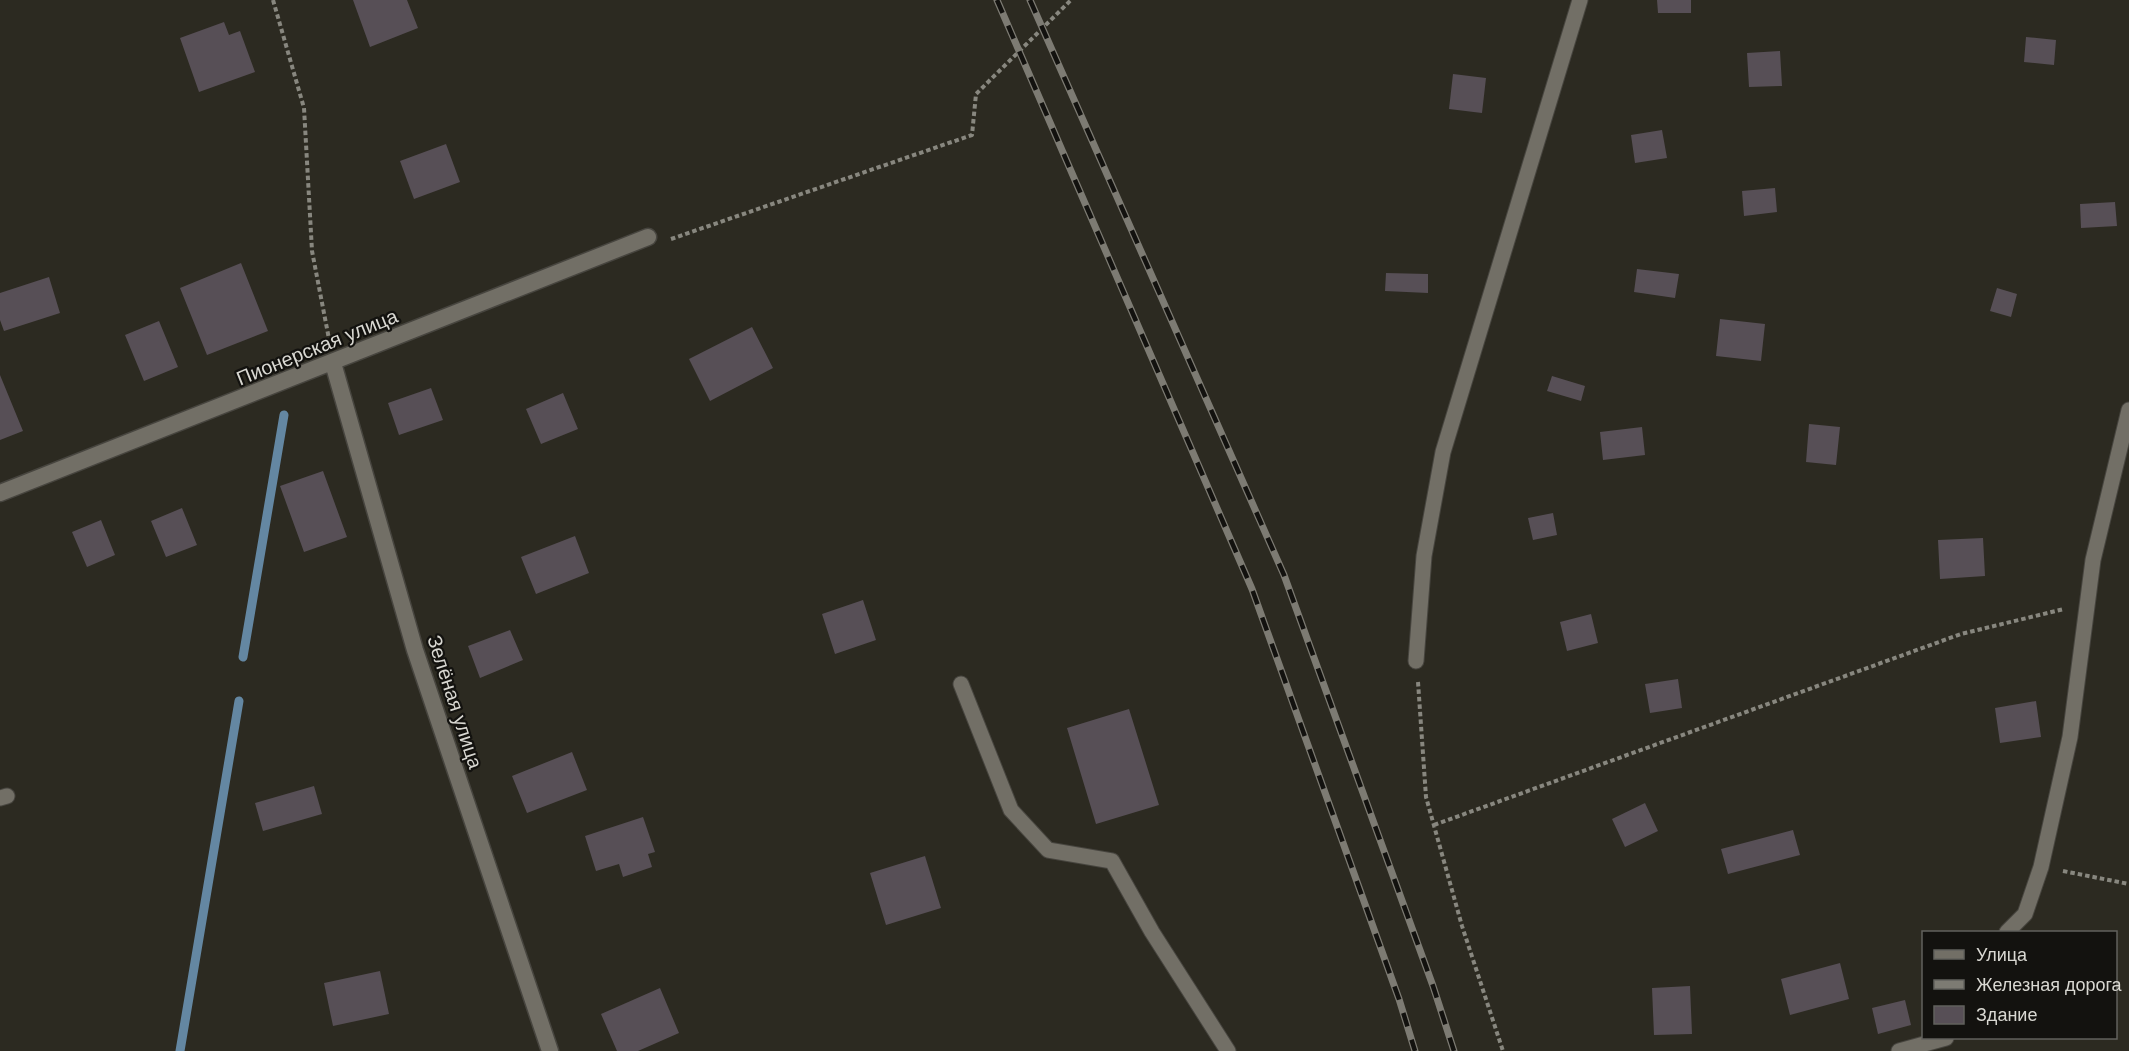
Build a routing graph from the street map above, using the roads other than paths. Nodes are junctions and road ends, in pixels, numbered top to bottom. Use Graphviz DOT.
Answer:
graph roads {
  1 [pos="1580,0"];
  2 [pos="648,237"];
  3 [pos="333,363"];
  4 [pos="2129,410"];
  5 [pos="0,494"];
  6 [pos="1416,661"];
  7 [pos="961,684"];
  8 [pos="2009,931"];
  9 [pos="1942,1039"];
  10 [pos="550,1051"];
  11 [pos="1228,1051"];
  12 [pos="1899,1051"];
  1 -- 6 [label="lane"];
  2 -- 3 [label="street, Пионерская улица"];
  3 -- 5 [label="street, Пионерская улица"];
  3 -- 10 [label="street, Зелёная улица"];
  4 -- 8 [label="lane"];
  7 -- 11 [label="lane"];
  9 -- 12 [label="lane"];
}
